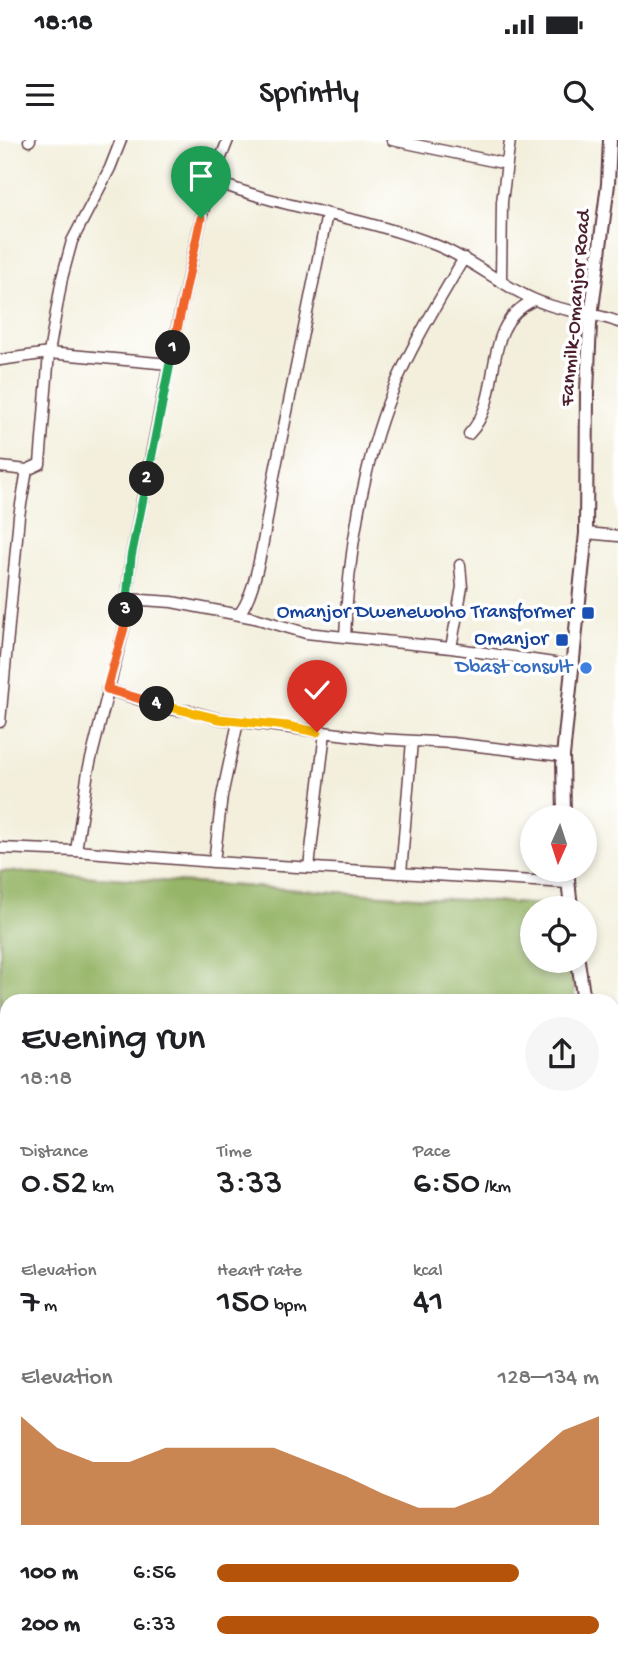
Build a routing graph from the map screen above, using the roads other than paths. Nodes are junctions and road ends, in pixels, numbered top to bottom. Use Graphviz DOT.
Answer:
graph roads {
  1 [pos="121,140"];
  2 [pos="228,140"];
  3 [pos="392,140"];
  4 [pos="510,140"];
  5 [pos="610,140"];
  6 [pos="507,163"];
  7 [pos="212,180"];
  8 [pos="613,185"];
  9 [pos="327,214"];
  10 [pos="464,258"];
  11 [pos="501,280"];
  12 [pos="534,300"];
  13 [pos="592,313"];
  14 [pos="618,322"];
  15 [pos="49,353"];
  16 [pos="0,360"];
  17 [pos="169,364"];
  18 [pos="469,434"];
  19 [pos="0,467"];
  20 [pos="27,470"];
  21 [pos="586,533"];
  22 [pos="618,536"];
  23 [pos="460,565"];
  24 [pos="127,599"];
  25 [pos="239,614"];
  26 [pos="345,637"];
  27 [pos="451,648"];
  28 [pos="574,666"];
  29 [pos="107,689"];
  30 [pos="0,722"];
  31 [pos="238,722"];
  32 [pos="324,732"];
  33 [pos="412,741"];
  34 [pos="564,756"];
  35 [pos="564,805"];
  36 [pos="0,848"];
  37 [pos="76,850"];
  38 [pos="214,862"];
  39 [pos="309,867"];
  40 [pos="401,873"];
  41 [pos="520,875"];
  42 [pos="580,973"];
  43 [pos="583,994"];
  1 -- 15 [label="street"];
  2 -- 7 [label="street"];
  3 -- 6 [label="street"];
  4 -- 6 [label="street"];
  5 -- 8 [label="street, Fanmilk-Omanjor Road"];
  6 -- 11 [label="street"];
  7 -- 9 [label="street"];
  7 -- 17 [label="street"];
  8 -- 13 [label="street, Fanmilk-Omanjor Road"];
  9 -- 10 [label="street"];
  9 -- 25 [label="street"];
  10 -- 11 [label="street"];
  10 -- 26 [label="street"];
  11 -- 12 [label="street"];
  12 -- 13 [label="street"];
  12 -- 18 [label="street"];
  13 -- 14 [label="street"];
  13 -- 21 [label="street, Fanmilk-Omanjor Road"];
  15 -- 16 [label="street"];
  15 -- 17 [label="street"];
  15 -- 20 [label="street"];
  17 -- 24 [label="street"];
  19 -- 20 [label="street"];
  20 -- 30 [label="street"];
  21 -- 22 [label="street"];
  21 -- 28 [label="street, Fanmilk-Omanjor Road"];
  23 -- 27 [label="street"];
  24 -- 25 [label="street"];
  24 -- 29 [label="street"];
  25 -- 26 [label="street"];
  26 -- 27 [label="street"];
  27 -- 28 [label="street"];
  28 -- 34 [label="street, Fanmilk-Omanjor Road"];
  29 -- 31 [label="street"];
  29 -- 37 [label="street"];
  31 -- 32 [label="street"];
  31 -- 38 [label="street"];
  32 -- 33 [label="street"];
  32 -- 39 [label="street"];
  33 -- 34 [label="street"];
  33 -- 40 [label="street"];
  34 -- 35 [label="street, Fanmilk-Omanjor Road"];
  36 -- 37 [label="street"];
  37 -- 38 [label="street"];
  38 -- 39 [label="street"];
  39 -- 40 [label="street"];
  40 -- 41 [label="street"];
  42 -- 43 [label="street"];
}
